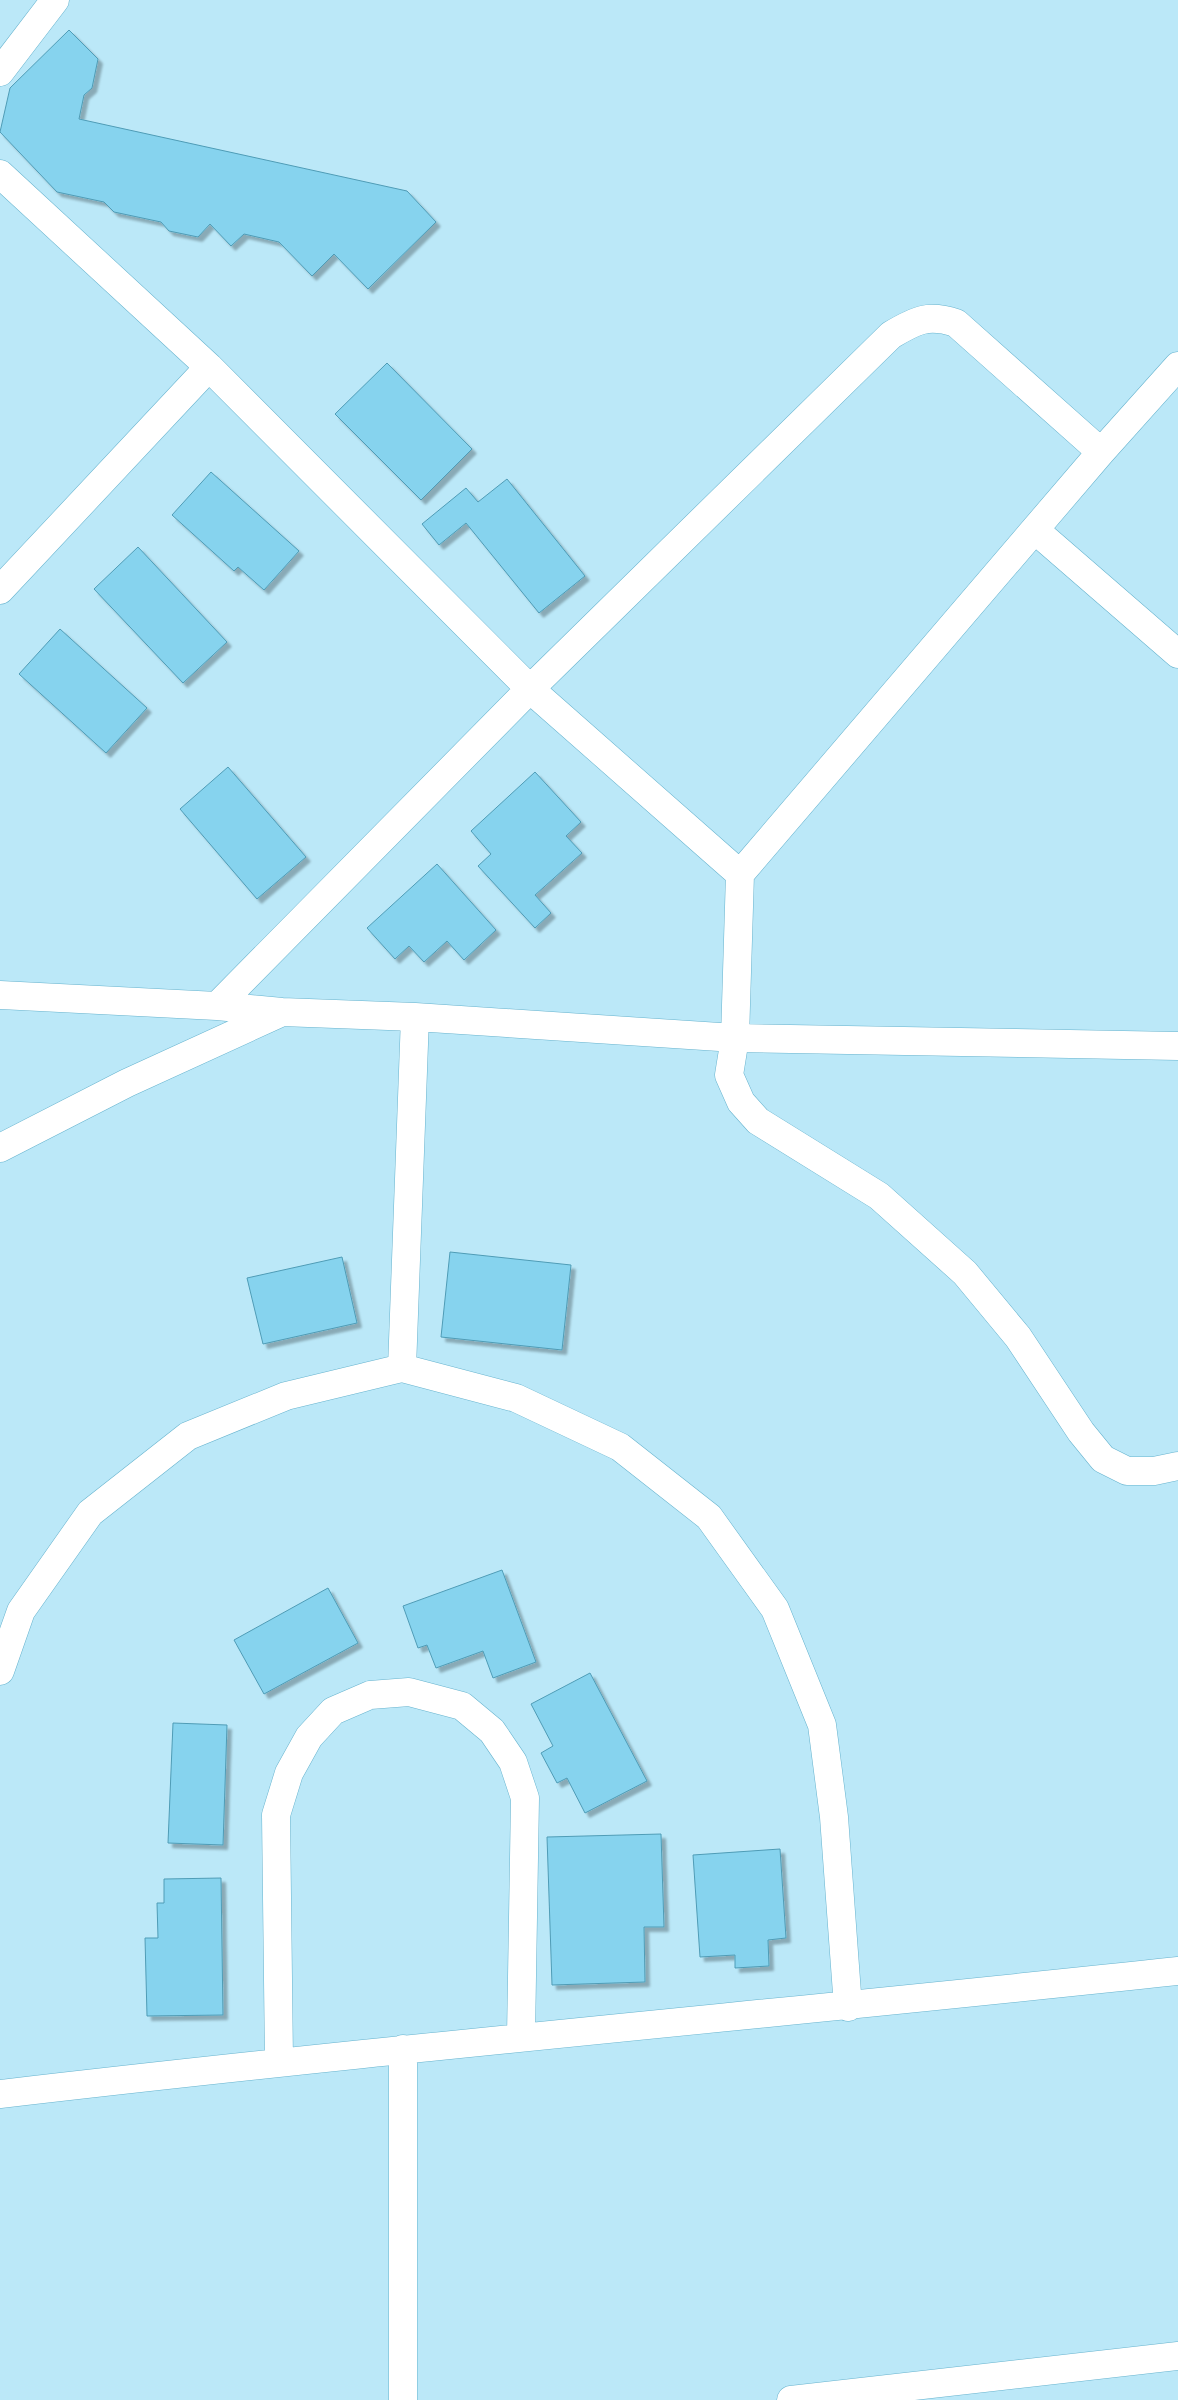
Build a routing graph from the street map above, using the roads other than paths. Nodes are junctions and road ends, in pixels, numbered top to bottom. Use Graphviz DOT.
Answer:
graph roads {
  1 [pos="55,0"];
  2 [pos="0,72"];
  3 [pos="0,174"];
  4 [pos="1178,366"];
  5 [pos="209,367"];
  6 [pos="1101,452"];
  7 [pos="1035,530"];
  8 [pos="0,590"];
  9 [pos="1178,654"];
  10 [pos="530,689"];
  11 [pos="740,874"];
  12 [pos="0,996"];
  13 [pos="217,1006"];
  14 [pos="282,1012"];
  15 [pos="415,1017"];
  16 [pos="735,1038"];
  17 [pos="1178,1046"];
  18 [pos="0,1148"];
  19 [pos="402,1368"];
  20 [pos="1178,1466"];
  21 [pos="0,1671"];
  22 [pos="1178,1971"];
  23 [pos="848,2007"];
  24 [pos="521,2036"];
  25 [pos="403,2049"];
  26 [pos="279,2062"];
  27 [pos="0,2094"];
  28 [pos="1178,2356"];
  29 [pos="403,2400"];
  30 [pos="790,2400"];
  1 -- 2 [label="street"];
  3 -- 5 [label="street"];
  4 -- 6 [label="street"];
  5 -- 8 [label="street"];
  5 -- 10 [label="street"];
  6 -- 7 [label="street"];
  6 -- 10 [label="street"];
  7 -- 9 [label="street"];
  7 -- 11 [label="street"];
  10 -- 11 [label="street"];
  10 -- 13 [label="street"];
  11 -- 16 [label="street"];
  12 -- 13 [label="street"];
  13 -- 14 [label="street"];
  14 -- 15 [label="street"];
  14 -- 18 [label="street"];
  15 -- 16 [label="street"];
  15 -- 19 [label="street"];
  16 -- 17 [label="street"];
  16 -- 20 [label="street"];
  19 -- 21 [label="street"];
  19 -- 23 [label="street"];
  22 -- 23 [label="street"];
  23 -- 24 [label="street"];
  24 -- 25 [label="street"];
  24 -- 26 [label="street"];
  25 -- 26 [label="street"];
  25 -- 29 [label="street"];
  26 -- 27 [label="street"];
  28 -- 30 [label="street"];
}
